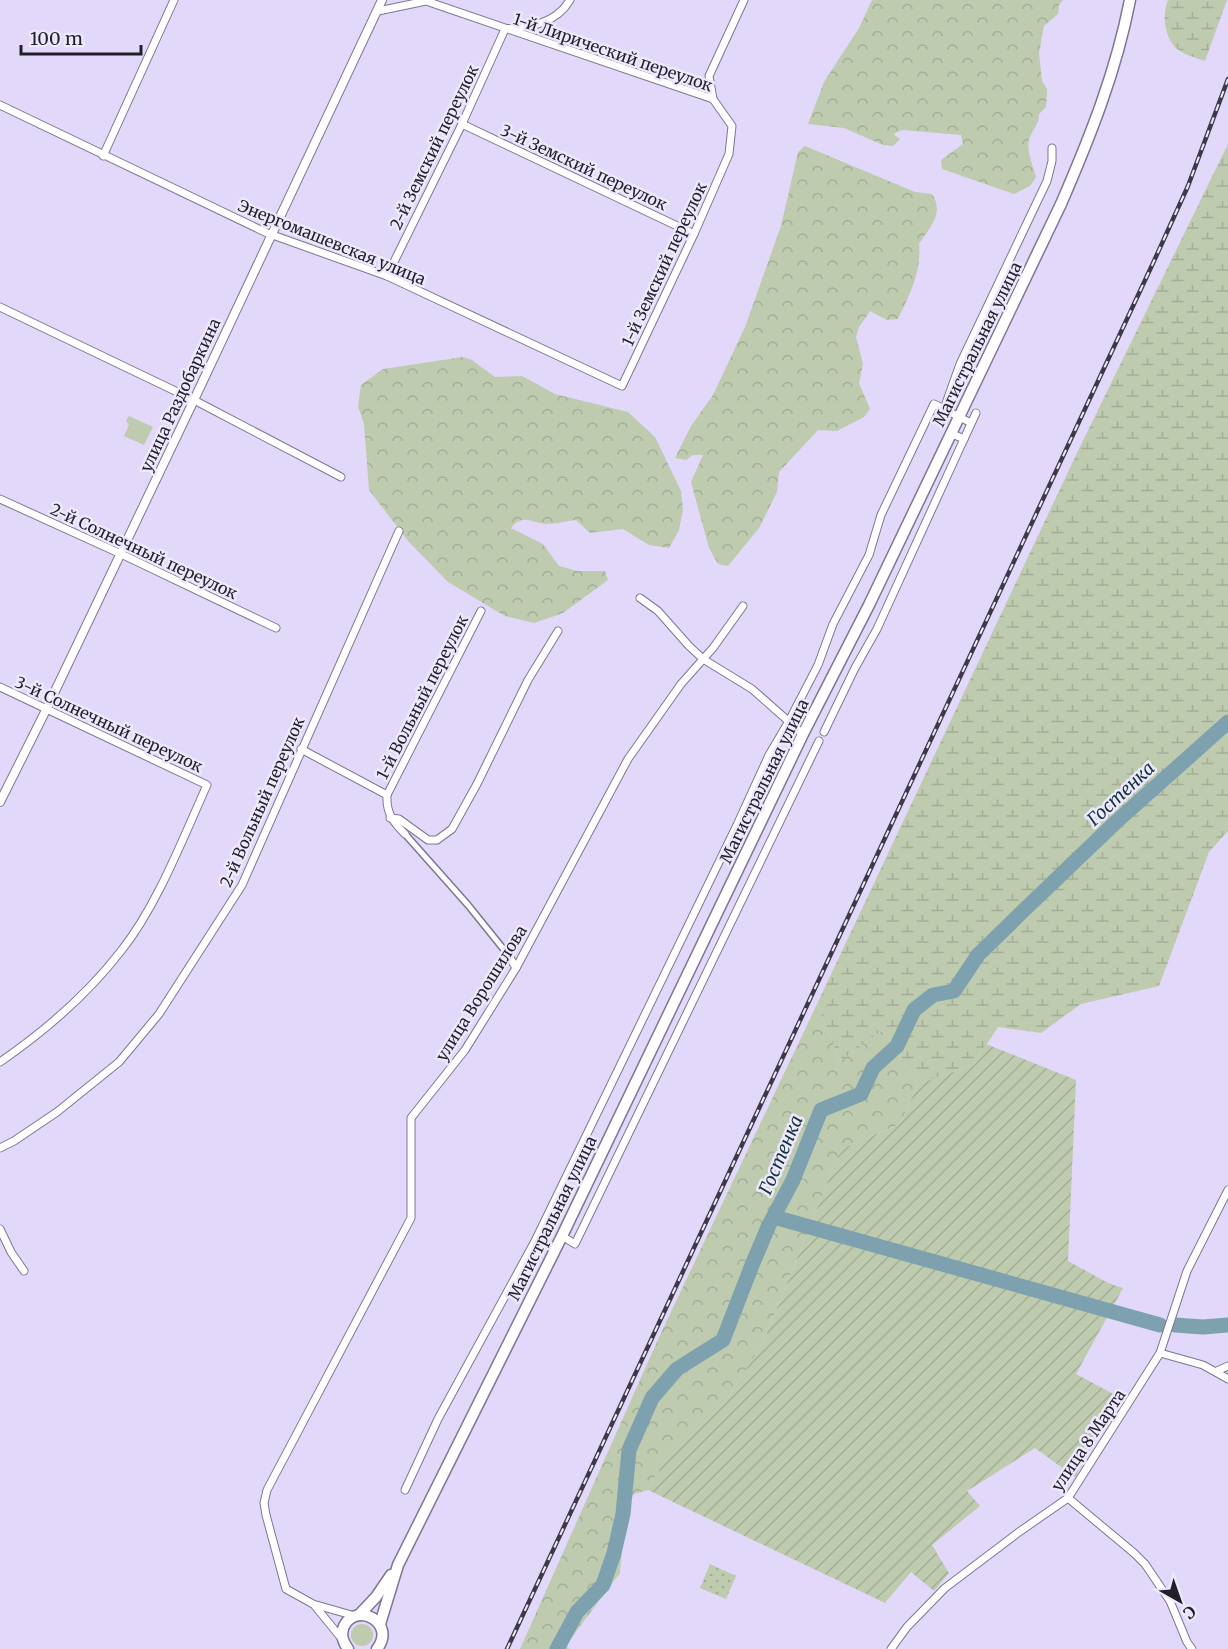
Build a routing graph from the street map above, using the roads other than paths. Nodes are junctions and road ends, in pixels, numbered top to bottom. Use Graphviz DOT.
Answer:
graph roads {
  1 [pos="174,0"];
  2 [pos="382,0"];
  3 [pos="570,0"];
  4 [pos="744,0"];
  5 [pos="1130,0"];
  6 [pos="378,11"];
  7 [pos="505,29"];
  8 [pos="713,99"];
  9 [pos="0,105"];
  10 [pos="462,124"];
  11 [pos="1052,148"];
  12 [pos="729,154"];
  13 [pos="103,156"];
  14 [pos="694,234"];
  15 [pos="271,235"];
  16 [pos="387,276"];
  17 [pos="0,307"];
  18 [pos="622,386"];
  19 [pos="194,400"];
  20 [pos="944,409"];
  21 [pos="976,413"];
  22 [pos="958,417"];
  23 [pos="971,423"];
  24 [pos="950,433"];
  25 [pos="964,440"];
  26 [pos="341,477"];
  27 [pos="0,499"];
  28 [pos="399,531"];
  29 [pos="121,554"];
  30 [pos="640,598"];
  31 [pos="743,606"];
  32 [pos="481,611"];
  33 [pos="276,628"];
  34 [pos="558,631"];
  35 [pos="703,659"];
  36 [pos="0,687"];
  37 [pos="46,710"];
  38 [pos="789,722"];
  39 [pos="824,732"];
  40 [pos="803,734"];
  41 [pos="819,741"];
  42 [pos="302,749"];
  43 [pos="387,795"];
  44 [pos="0,802"];
  45 [pos="390,818"];
  46 [pos="405,834"];
  47 [pos="509,956"];
  48 [pos="516,968"];
  49 [pos="0,1062"];
  50 [pos="0,1148"];
  51 [pos="1228,1190"];
  52 [pos="0,1229"];
  53 [pos="562,1236"];
  54 [pos="24,1271"];
  55 [pos="1160,1353"];
  56 [pos="1228,1366"];
  57 [pos="1216,1371"];
  58 [pos="1228,1379"];
  59 [pos="405,1490"];
  60 [pos="1068,1498"];
  61 [pos="398,1564"];
  62 [pos="313,1604"];
  63 [pos="357,1616"];
  64 [pos="380,1624"];
  65 [pos="344,1645"];
  66 [pos="377,1649"];
  67 [pos="891,1649"];
  68 [pos="1192,1649"];
  1 -- 13 [label="street"];
  2 -- 6 [label="street, улица Раздобаркина"];
  3 -- 7 [label="street"];
  4 -- 8 [label="street"];
  5 -- 22 [label="main road, Магистральная улица"];
  6 -- 7 [label="street, 1-й Лирический переулок"];
  6 -- 15 [label="street, улица Раздобаркина"];
  7 -- 8 [label="street, 1-й Лирический переулок"];
  7 -- 10 [label="street, 2-й Земский переулок"];
  8 -- 12 [label="street, 1-й Лирический переулок"];
  9 -- 13 [label="street, Энергомашевская улица"];
  10 -- 14 [label="street, 3-й Земский переулок"];
  10 -- 16 [label="street, 2-й Земский переулок"];
  11 -- 20 [label="street"];
  12 -- 14 [label="street, 1-й Земский переулок"];
  13 -- 15 [label="street, Энергомашевская улица"];
  14 -- 18 [label="street, 1-й Земский переулок"];
  15 -- 16 [label="street, Энергомашевская улица"];
  15 -- 19 [label="street, улица Раздобаркина"];
  16 -- 18 [label="street, Энергомашевская улица"];
  17 -- 19 [label="street"];
  19 -- 26 [label="street"];
  19 -- 29 [label="street, улица Раздобаркина"];
  20 -- 22 [label="street"];
  20 -- 38 [label="street"];
  21 -- 23 [label="street"];
  22 -- 23 [label="street"];
  22 -- 24 [label="main road, Магистральная улица"];
  23 -- 25 [label="street"];
  24 -- 25 [label="street"];
  24 -- 40 [label="main road, Магистральная улица"];
  25 -- 39 [label="street"];
  27 -- 29 [label="street, 2-й Солнечный переулок"];
  28 -- 42 [label="street, 2-й Вольный переулок"];
  29 -- 33 [label="street, 2-й Солнечный переулок"];
  29 -- 37 [label="street, улица Раздобаркина"];
  30 -- 35 [label="street"];
  31 -- 35 [label="street, улица Ворошилова"];
  32 -- 43 [label="street, 1-й Вольный переулок"];
  34 -- 45 [label="street"];
  35 -- 38 [label="street"];
  35 -- 48 [label="street, улица Ворошилова"];
  36 -- 37 [label="street, 3-й Солнечный переулок"];
  37 -- 44 [label="street, улица Раздобаркина"];
  37 -- 49 [label="street, 3-й Солнечный переулок"];
  38 -- 40 [label="street"];
  38 -- 59 [label="street"];
  40 -- 53 [label="main road, Магистральная улица"];
  41 -- 53 [label="street"];
  42 -- 43 [label="street"];
  42 -- 50 [label="street, 2-й Вольный переулок"];
  43 -- 45 [label="street"];
  45 -- 46 [label="street"];
  46 -- 47 [label="street"];
  47 -- 48 [label="street"];
  48 -- 62 [label="street, улица Ворошилова"];
  51 -- 55 [label="street, улица 8 Марта"];
  52 -- 54 [label="street"];
  53 -- 61 [label="main road, Магистральная улица"];
  55 -- 57 [label="street"];
  55 -- 60 [label="street, улица 8 Марта"];
  56 -- 57 [label="street"];
  57 -- 58 [label="street"];
  60 -- 67 [label="street, улица 8 Марта"];
  60 -- 68 [label="street"];
  61 -- 63 [label="main road, Магистральная улица"];
  61 -- 64 [label="main road, Магистральная улица"];
  62 -- 63 [label="street"];
  62 -- 65 [label="street"];
  63 -- 64 [label="main road"];
  63 -- 65 [label="main road, Магистральная улица"];
  64 -- 66 [label="main road, Магистральная улица"];
}
